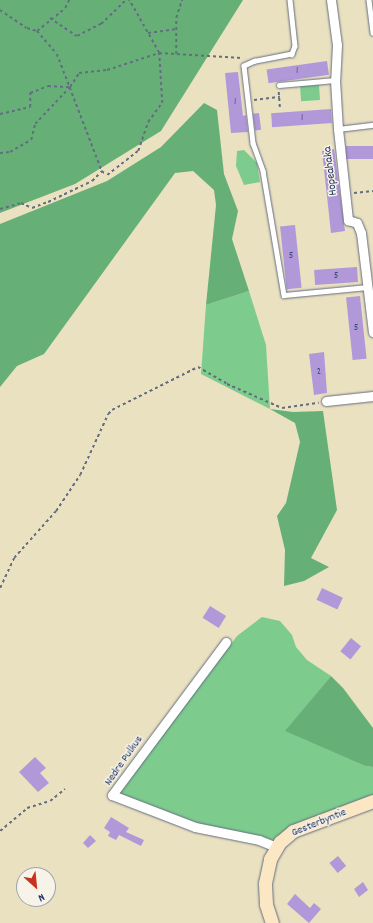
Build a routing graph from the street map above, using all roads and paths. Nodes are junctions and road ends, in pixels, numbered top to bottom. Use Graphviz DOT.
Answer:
graph roads {
  1 [pos="68,0"];
  2 [pos="127,0"];
  3 [pos="182,0"];
  4 [pos="290,0"];
  5 [pos="331,0"];
  6 [pos="369,0"];
  7 [pos="0,10"];
  8 [pos="50,18"];
  9 [pos="175,29"];
  10 [pos="37,31"];
  11 [pos="148,33"];
  12 [pos="373,33"];
  13 [pos="160,53"];
  14 [pos="176,54"];
  15 [pos="242,58"];
  16 [pos="335,80"];
  17 [pos="279,85"];
  18 [pos="70,87"];
  19 [pos="280,98"];
  20 [pos="248,100"];
  21 [pos="280,108"];
  22 [pos="0,114"];
  23 [pos="373,125"];
  24 [pos="338,129"];
  25 [pos="0,153"];
  26 [pos="102,171"];
  27 [pos="373,191"];
  28 [pos="346,194"];
  29 [pos="0,210"];
  30 [pos="368,287"];
  31 [pos="373,332"];
  32 [pos="373,396"];
  33 [pos="326,401"];
  34 [pos="0,588"];
  35 [pos="226,642"];
  36 [pos="65,789"];
  37 [pos="373,801"];
  38 [pos="0,831"];
  39 [pos="276,847"];
  40 [pos="272,923"];
  1 -- 8 [label="path"];
  2 -- 8 [label="path"];
  2 -- 11 [label="path"];
  3 -- 9 [label="path"];
  4 -- 20 [label="lane"];
  5 -- 16 [label="street, Hopeahaka"];
  6 -- 12 [label="lane"];
  7 -- 10 [label="path"];
  8 -- 10 [label="path"];
  9 -- 11 [label="path"];
  9 -- 14 [label="path"];
  10 -- 18 [label="path"];
  11 -- 13 [label="path"];
  13 -- 14 [label="path"];
  13 -- 18 [label="path"];
  13 -- 26 [label="path"];
  14 -- 15 [label="path"];
  16 -- 17 [label="lane"];
  16 -- 24 [label="street, Hopeahaka"];
  17 -- 19 [label="path"];
  18 -- 22 [label="path"];
  18 -- 25 [label="path"];
  18 -- 26 [label="path"];
  19 -- 20 [label="path"];
  19 -- 21 [label="path"];
  20 -- 30 [label="lane"];
  23 -- 24 [label="lane"];
  24 -- 28 [label="street, Hopeahaka"];
  26 -- 29 [label="path"];
  27 -- 28 [label="path"];
  28 -- 30 [label="street, Hopeahaka"];
  30 -- 31 [label="street, Hopeahaka"];
  32 -- 33 [label="street"];
  33 -- 34 [label="path"];
  35 -- 39 [label="street, Nedre Pulkus"];
  36 -- 38 [label="path"];
  37 -- 39 [label="street, Gesterbyntie"];
  39 -- 40 [label="street"];
}
